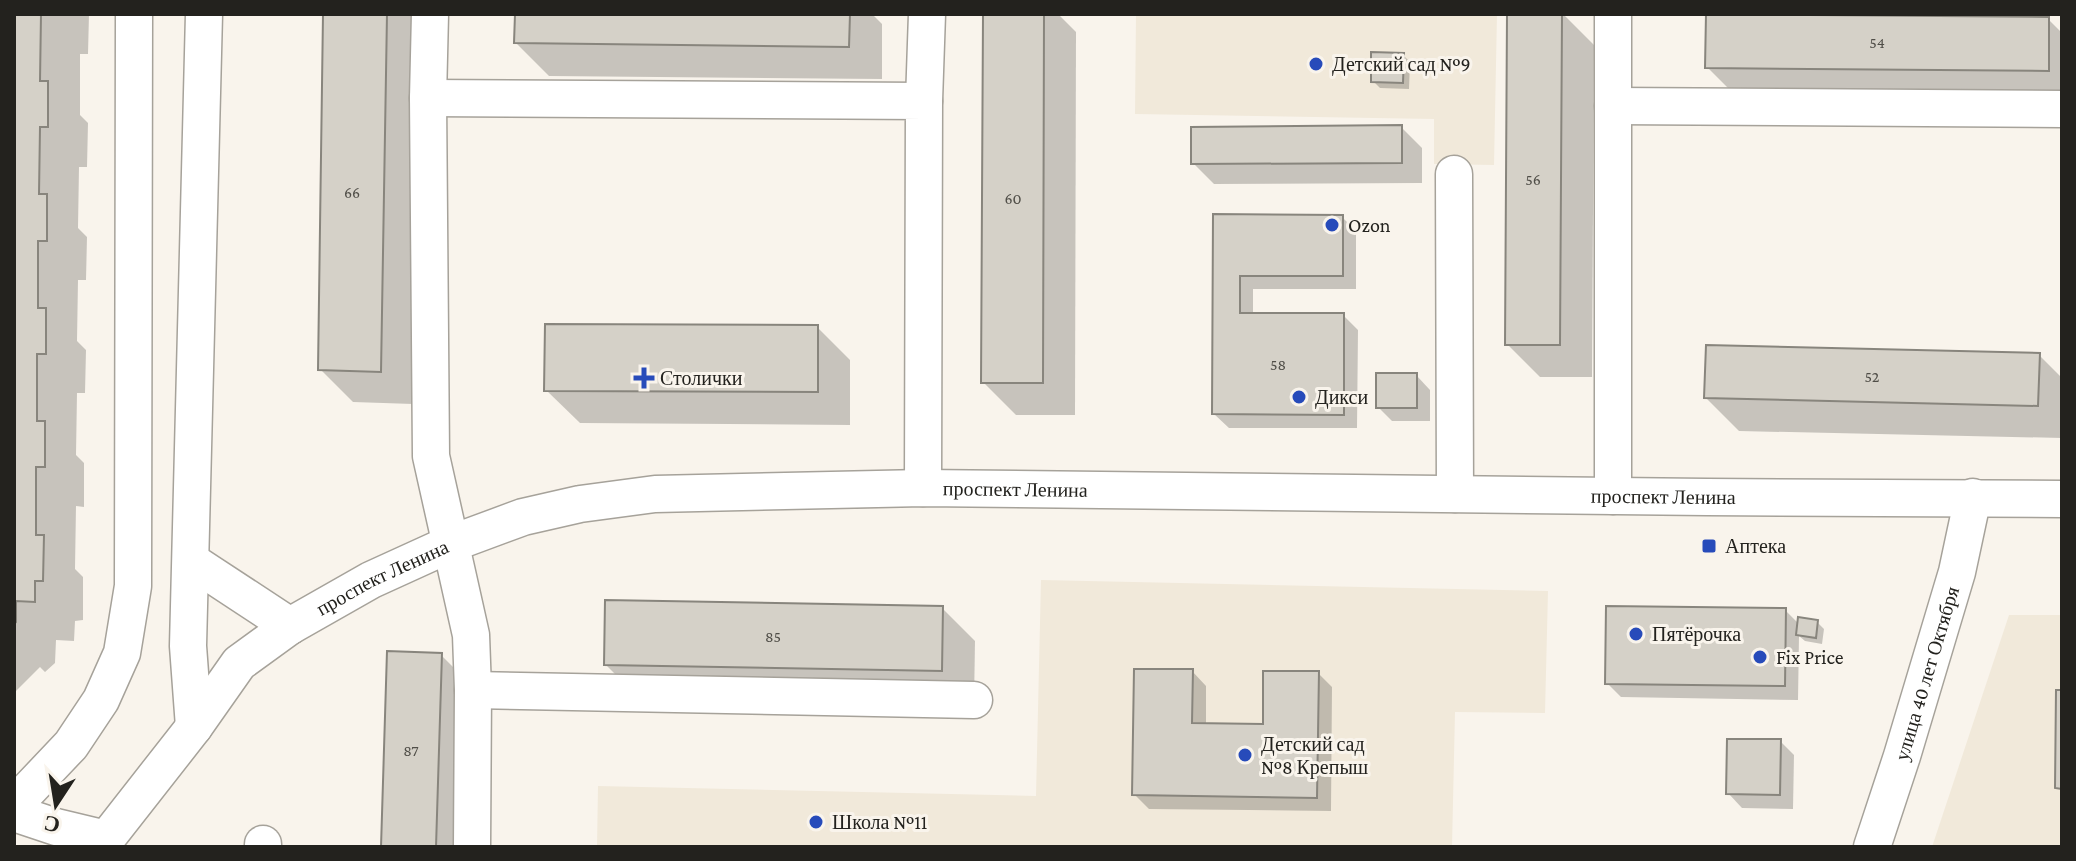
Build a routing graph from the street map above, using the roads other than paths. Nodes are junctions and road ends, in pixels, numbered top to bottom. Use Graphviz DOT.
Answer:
graph roads {
  1 [pos="134,14"];
  2 [pos="204,14"];
  3 [pos="430,14"];
  4 [pos="927,14"];
  5 [pos="1613,14"];
  6 [pos="428,98"];
  7 [pos="924,101"];
  8 [pos="1613,106"];
  9 [pos="2062,109"];
  10 [pos="1454,174"];
  11 [pos="923,488"];
  12 [pos="1455,494"];
  13 [pos="1613,496"];
  14 [pos="1973,497"];
  15 [pos="2062,499"];
  16 [pos="450,544"];
  17 [pos="191,561"];
  18 [pos="290,626"];
  19 [pos="473,690"];
  20 [pos="974,700"];
  21 [pos="194,727"];
  22 [pos="14,805"];
  23 [pos="14,813"];
  24 [pos="103,843"];
  25 [pos="472,847"];
  26 [pos="1872,847"];
  1 -- 22 [label="street"];
  2 -- 17 [label="street"];
  3 -- 6 [label="street"];
  4 -- 7 [label="street"];
  5 -- 8 [label="street"];
  6 -- 7 [label="street"];
  6 -- 16 [label="street"];
  7 -- 11 [label="street"];
  8 -- 9 [label="street"];
  8 -- 13 [label="street"];
  10 -- 12 [label="street"];
  11 -- 12 [label="street, проспект Ленина"];
  11 -- 16 [label="street, проспект Ленина"];
  12 -- 13 [label="street, проспект Ленина"];
  13 -- 14 [label="street, проспект Ленина"];
  14 -- 15 [label="street, проспект Ленина"];
  14 -- 26 [label="street, улица 40 лет Октября"];
  16 -- 18 [label="street, проспект Ленина"];
  16 -- 19 [label="street"];
  17 -- 18 [label="street"];
  17 -- 21 [label="street"];
  18 -- 21 [label="street, проспект Ленина"];
  19 -- 20 [label="street"];
  19 -- 25 [label="street"];
  21 -- 24 [label="street, проспект Ленина"];
  23 -- 24 [label="street"];
}
